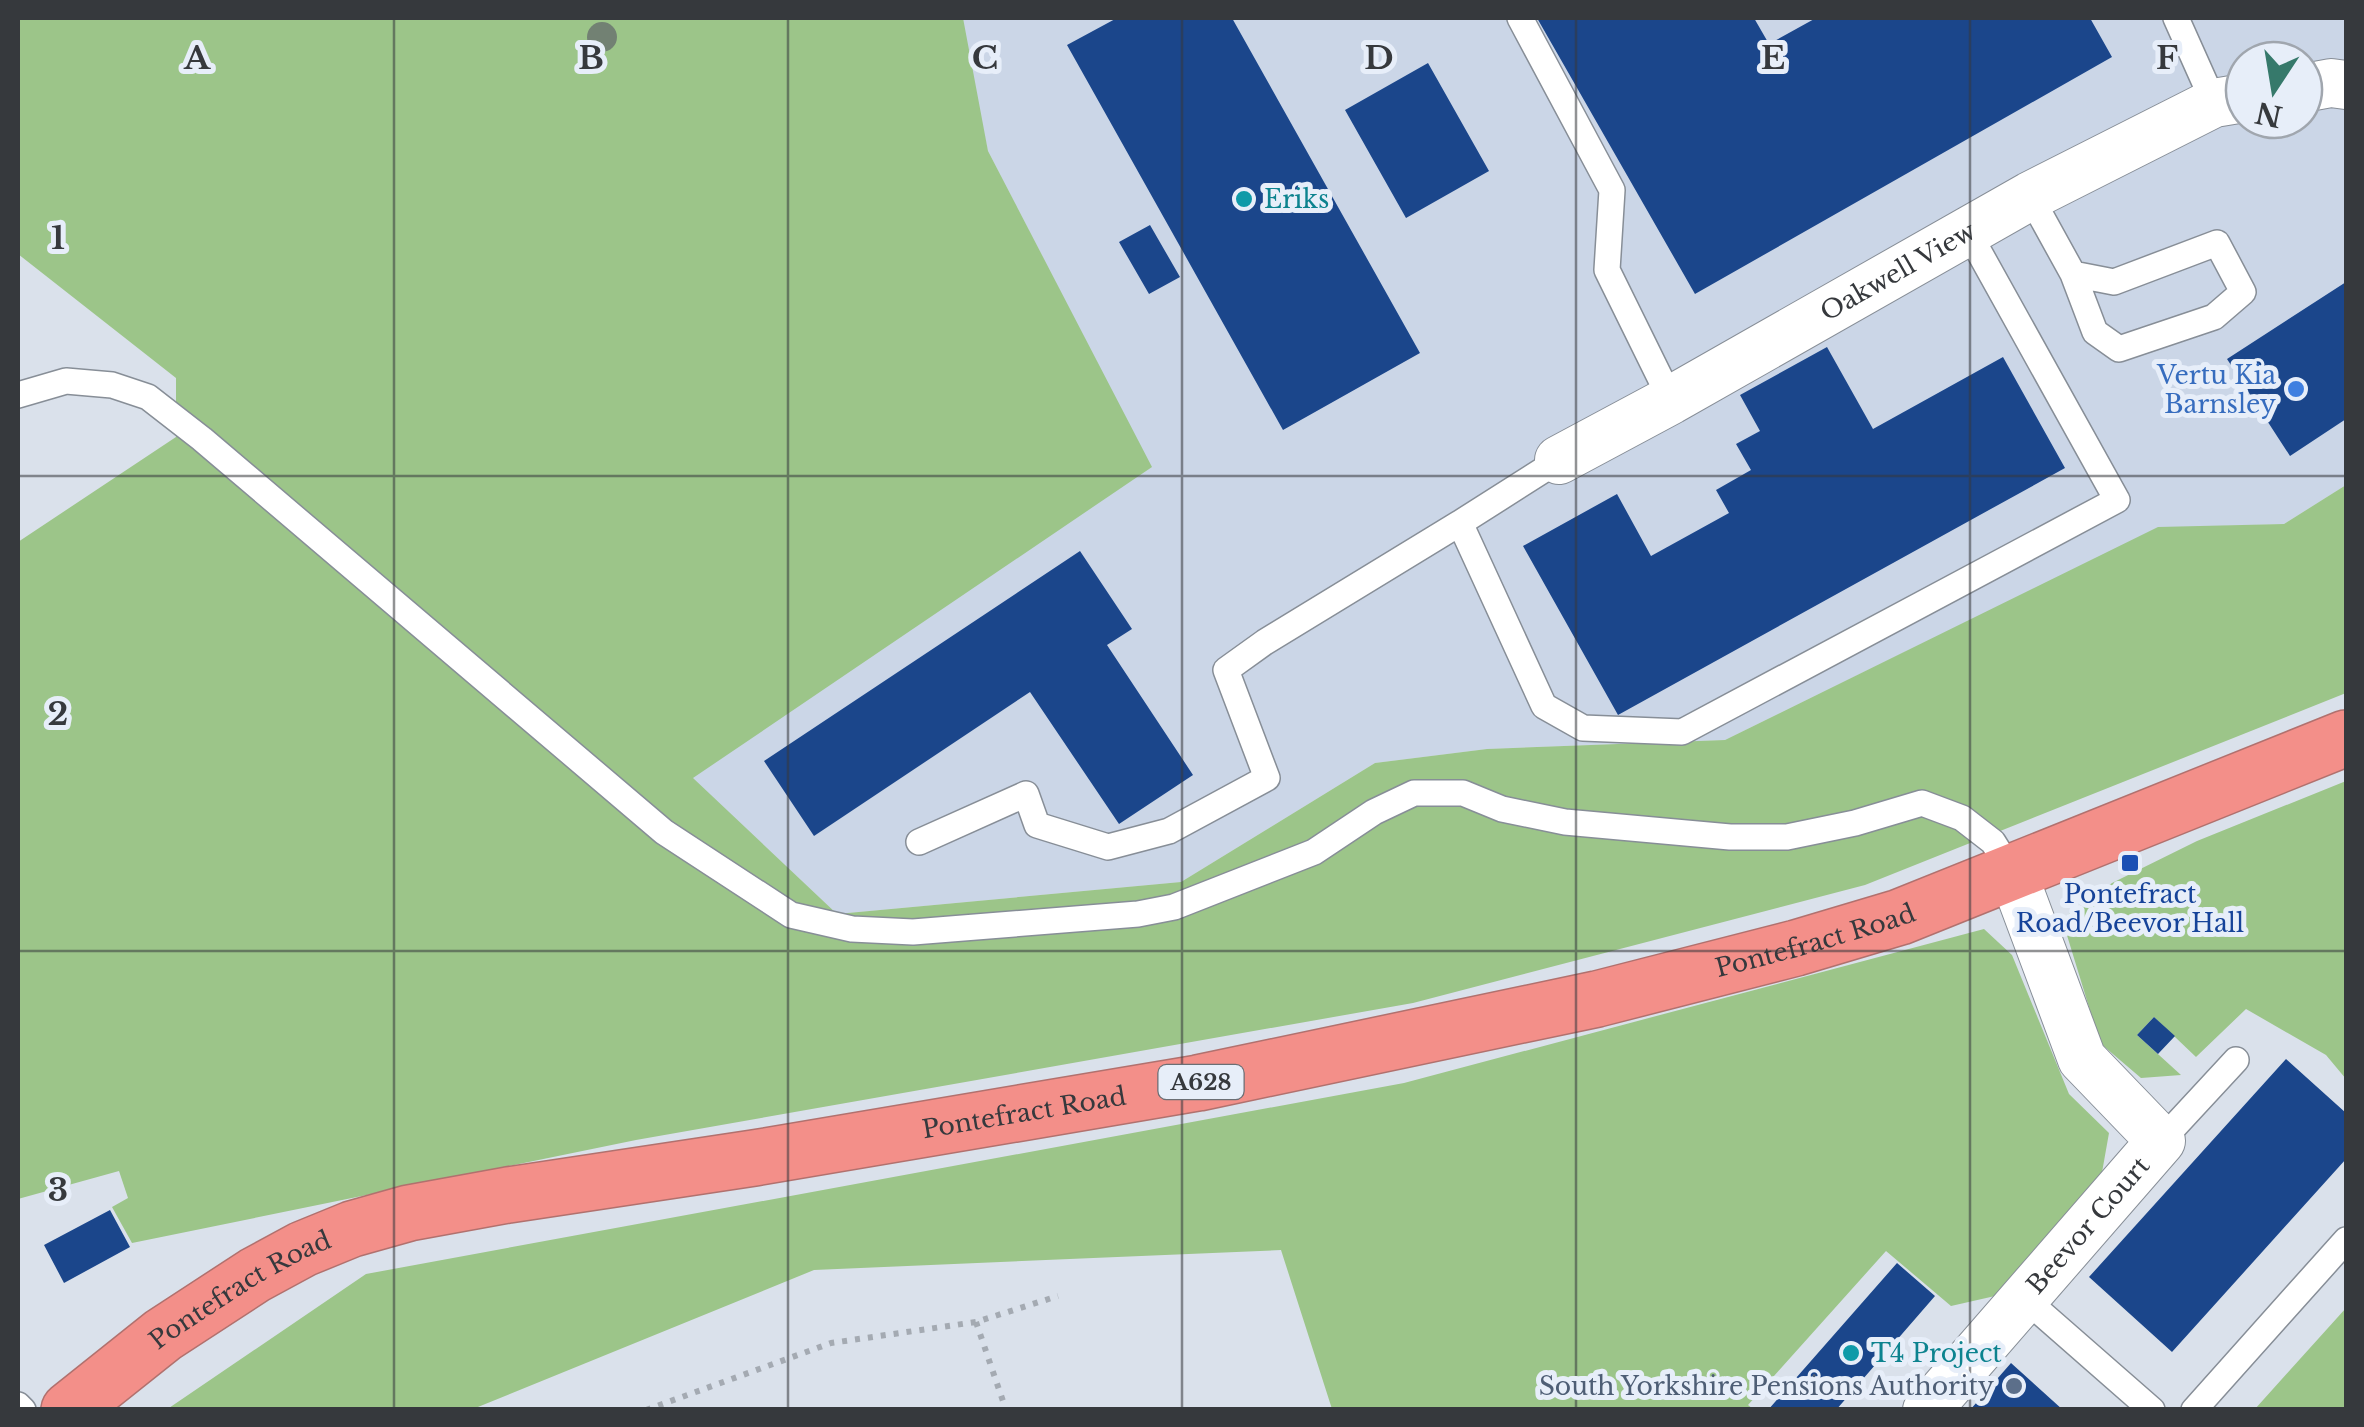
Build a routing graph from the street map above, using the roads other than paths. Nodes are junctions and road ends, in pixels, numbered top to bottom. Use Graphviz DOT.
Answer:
graph roads {
  1 [pos="1520,18"];
  2 [pos="2176,18"];
  3 [pos="2224,93"];
  4 [pos="2224,103"];
  5 [pos="2030,196"];
  6 [pos="1968,232"];
  7 [pos="2073,274"];
  8 [pos="18,395"];
  9 [pos="1671,400"];
  10 [pos="1559,460"];
  11 [pos="1460,523"];
  12 [pos="2346,738"];
  13 [pos="919,842"];
  14 [pos="2013,874"];
  15 [pos="2236,1060"];
  16 [pos="2162,1141"];
  17 [pos="2346,1240"];
  18 [pos="2024,1298"];
  19 [pos="70,1410"];
  20 [pos="1927,1410"];
  21 [pos="2152,1410"];
  22 [pos="2194,1410"];
  1 -- 9 [label="lane"];
  2 -- 3 [label="lane"];
  4 -- 5 [label="street, Oakwell View"];
  5 -- 6 [label="street, Oakwell View"];
  5 -- 7 [label="lane"];
  6 -- 9 [label="street, Oakwell View"];
  6 -- 11 [label="lane"];
  7 -- 7 [label="lane"];
  8 -- 14 [label="lane"];
  9 -- 10 [label="street, Oakwell View"];
  10 -- 11 [label="lane"];
  11 -- 13 [label="lane"];
  12 -- 14 [label="highway, Pontefract Road / A628"];
  14 -- 16 [label="street, Beevor Court"];
  14 -- 19 [label="highway, Pontefract Road / A628"];
  15 -- 16 [label="lane"];
  16 -- 18 [label="street, Beevor Court"];
  17 -- 22 [label="lane"];
  18 -- 20 [label="street, Beevor Court"];
  18 -- 21 [label="lane"];
}
